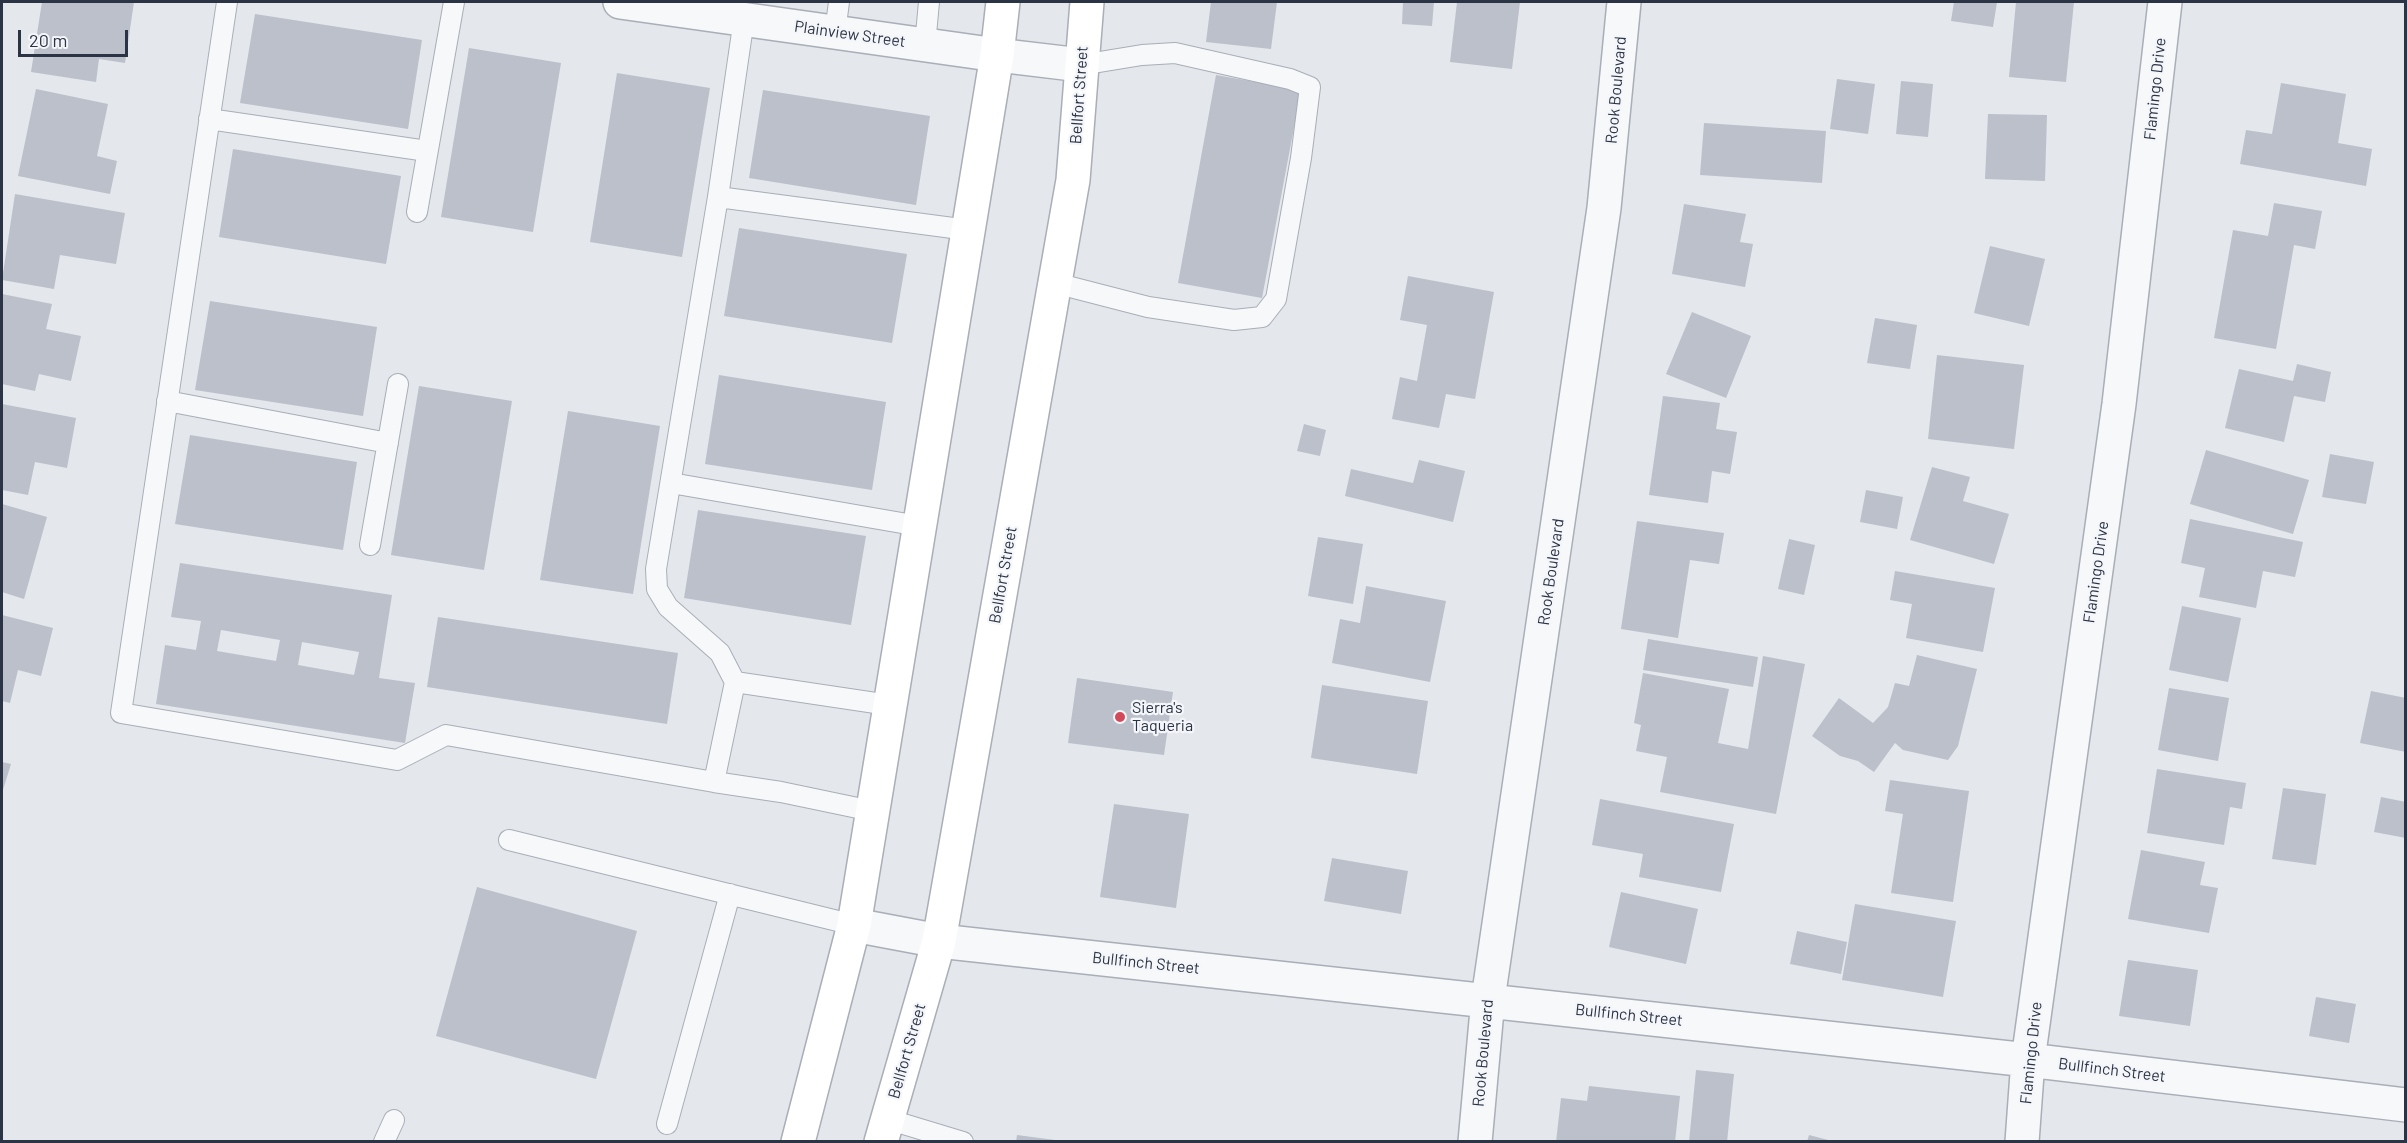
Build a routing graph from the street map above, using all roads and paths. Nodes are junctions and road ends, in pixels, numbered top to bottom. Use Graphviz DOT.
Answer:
graph roads {
  1 [pos="227,2"];
  2 [pos="454,2"];
  3 [pos="620,2"];
  4 [pos="929,2"];
  5 [pos="1003,2"];
  6 [pos="1087,2"];
  7 [pos="1624,2"];
  8 [pos="2165,2"];
  9 [pos="705,8"];
  10 [pos="837,17"];
  11 [pos="744,19"];
  12 [pos="925,45"];
  13 [pos="997,55"];
  14 [pos="1081,64"];
  15 [pos="209,119"];
  16 [pos="427,151"];
  17 [pos="718,197"];
  18 [pos="417,212"];
  19 [pos="968,230"];
  20 [pos="1055,284"];
  21 [pos="398,384"];
  22 [pos="167,401"];
  23 [pos="388,443"];
  24 [pos="671,483"];
  25 [pos="919,526"];
  26 [pos="370,545"];
  27 [pos="735,682"];
  28 [pos="889,705"];
  29 [pos="714,782"];
  30 [pos="872,811"];
  31 [pos="509,840"];
  32 [pos="730,894"];
  33 [pos="854,925"];
  34 [pos="939,941"];
  35 [pos="1488,999"];
  36 [pos="2028,1060"];
  37 [pos="2406,1105"];
  38 [pos="394,1120"];
  39 [pos="668,1124"];
  40 [pos="884,1130"];
  41 [pos="384,1142"];
  42 [pos="798,1142"];
  43 [pos="963,1142"];
  44 [pos="1475,1142"];
  45 [pos="2022,1142"];
  1 -- 15 [label="lane"];
  2 -- 16 [label="lane"];
  3 -- 9 [label="street, Plainview Street"];
  4 -- 12 [label="lane"];
  5 -- 13 [label="main road"];
  6 -- 14 [label="main road, Bellfort Street"];
  7 -- 35 [label="street, Rook Boulevard"];
  8 -- 36 [label="street, Flamingo Drive"];
  9 -- 11 [label="street, Plainview Street"];
  10 -- 11 [label="street, Plainview Street"];
  10 -- 12 [label="street, Plainview Street"];
  11 -- 17 [label="lane"];
  12 -- 13 [label="street, Plainview Street"];
  13 -- 14 [label="street, Plainview Street"];
  13 -- 19 [label="main road"];
  14 -- 20 [label="main road, Bellfort Street"];
  14 -- 20 [label="lane"];
  15 -- 16 [label="lane"];
  15 -- 22 [label="lane"];
  16 -- 18 [label="lane"];
  17 -- 19 [label="lane"];
  17 -- 24 [label="lane"];
  19 -- 25 [label="main road"];
  20 -- 34 [label="main road, Bellfort Street"];
  21 -- 23 [label="lane"];
  22 -- 23 [label="lane"];
  22 -- 29 [label="lane"];
  23 -- 26 [label="lane"];
  24 -- 25 [label="lane"];
  24 -- 27 [label="lane"];
  25 -- 28 [label="main road"];
  27 -- 28 [label="lane"];
  27 -- 29 [label="lane"];
  28 -- 30 [label="main road"];
  29 -- 30 [label="lane"];
  30 -- 33 [label="main road"];
  31 -- 32 [label="lane"];
  32 -- 33 [label="lane"];
  32 -- 39 [label="lane"];
  33 -- 34 [label="street, Bullfinch Street"];
  33 -- 42 [label="main road"];
  34 -- 35 [label="street, Bullfinch Street"];
  34 -- 40 [label="main road, Bellfort Street"];
  35 -- 36 [label="street, Bullfinch Street"];
  35 -- 44 [label="street, Rook Boulevard"];
  36 -- 37 [label="street, Bullfinch Street"];
  36 -- 45 [label="street, Flamingo Drive"];
  38 -- 41 [label="lane"];
  40 -- 43 [label="lane"];
}
